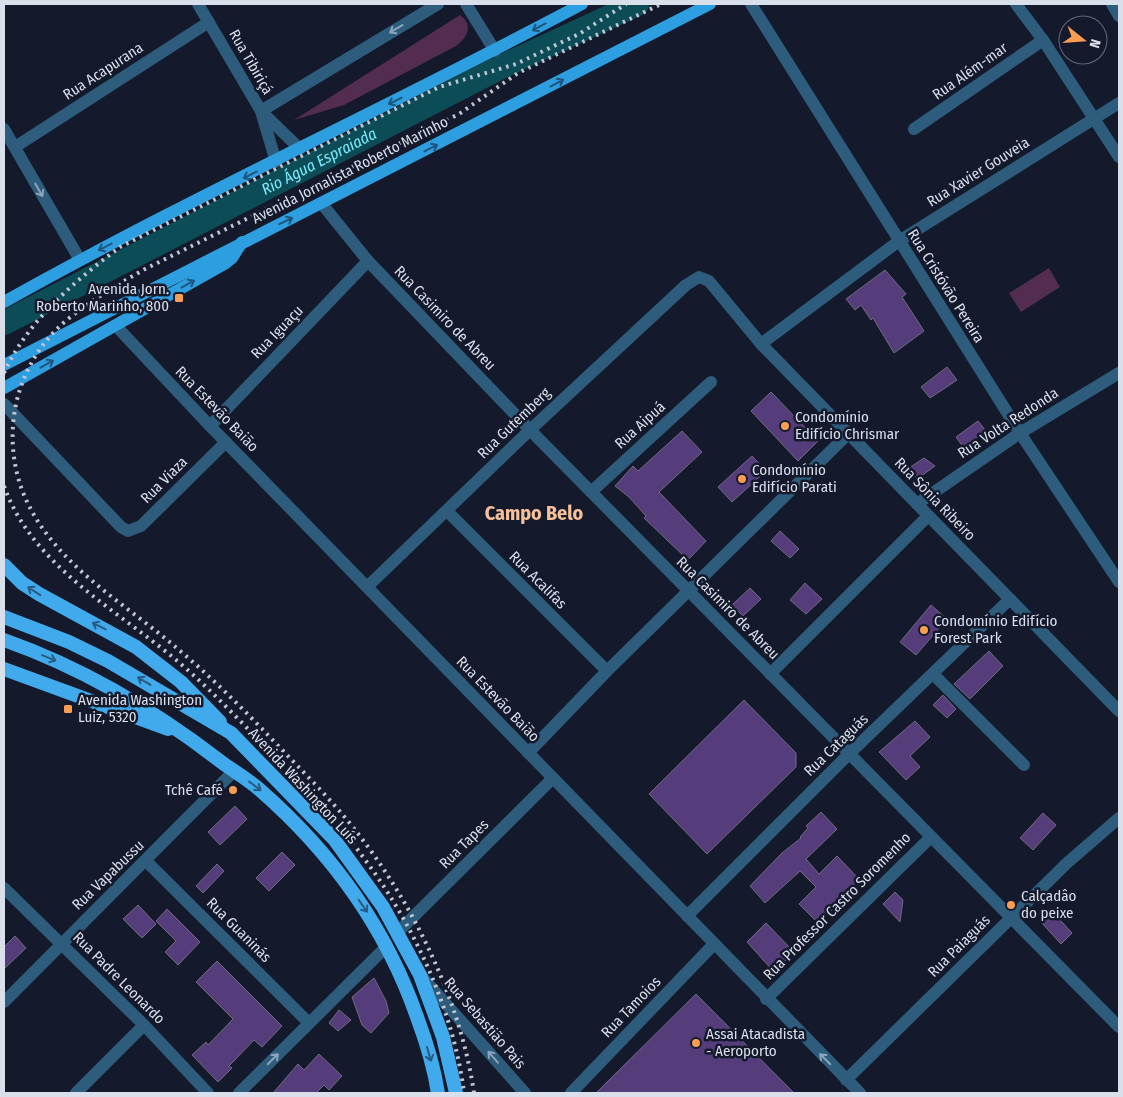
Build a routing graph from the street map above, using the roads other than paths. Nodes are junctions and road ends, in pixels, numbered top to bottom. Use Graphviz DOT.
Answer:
graph roads {
  1 [pos="198,4"];
  2 [pos="438,4"];
  3 [pos="466,4"];
  4 [pos="582,4"];
  5 [pos="710,4"];
  6 [pos="751,4"];
  7 [pos="1016,4"];
  8 [pos="1112,4"];
  9 [pos="1119,16"];
  10 [pos="209,22"];
  11 [pos="1043,40"];
  12 [pos="495,51"];
  13 [pos="1119,103"];
  14 [pos="261,111"];
  15 [pos="1094,119"];
  16 [pos="4,128"];
  17 [pos="914,129"];
  18 [pos="15,147"];
  19 [pos="300,150"];
  20 [pos="1119,157"];
  21 [pos="276,162"];
  22 [pos="322,204"];
  23 [pos="899,241"];
  24 [pos="242,242"];
  25 [pos="80,260"];
  26 [pos="368,261"];
  27 [pos="686,285"];
  28 [pos="4,302"];
  29 [pos="116,326"];
  30 [pos="761,344"];
  31 [pos="4,365"];
  32 [pos="1119,373"];
  33 [pos="711,382"];
  34 [pos="4,388"];
  35 [pos="4,404"];
  36 [pos="210,426"];
  37 [pos="530,430"];
  38 [pos="1020,432"];
  39 [pos="848,434"];
  40 [pos="226,442"];
  41 [pos="591,492"];
  42 [pos="917,504"];
  43 [pos="447,511"];
  44 [pos="928,516"];
  45 [pos="4,565"];
  46 [pos="1119,582"];
  47 [pos="367,588"];
  48 [pos="689,591"];
  49 [pos="1010,599"];
  50 [pos="4,617"];
  51 [pos="4,640"];
  52 [pos="5,671"];
  53 [pos="606,671"];
  54 [pos="770,674"];
  55 [pos="933,674"];
  56 [pos="1119,711"];
  57 [pos="231,733"];
  58 [pos="188,736"];
  59 [pos="528,753"];
  60 [pos="849,754"];
  61 [pos="1024,765"];
  62 [pos="234,771"];
  63 [pos="553,778"];
  64 [pos="1119,818"];
  65 [pos="931,837"];
  66 [pos="146,861"];
  67 [pos="4,888"];
  68 [pos="687,916"];
  69 [pos="1011,918"];
  70 [pos="398,932"];
  71 [pos="61,944"];
  72 [pos="714,944"];
  73 [pos="387,946"];
  74 [pos="420,975"];
  75 [pos="766,999"];
  76 [pos="4,1002"];
  77 [pos="309,1023"];
  78 [pos="144,1025"];
  79 [pos="1119,1027"];
  80 [pos="846,1080"];
  81 [pos="76,1093"];
  82 [pos="208,1093"];
  83 [pos="239,1093"];
  84 [pos="438,1093"];
  85 [pos="456,1093"];
  86 [pos="525,1093"];
  87 [pos="571,1093"];
  88 [pos="860,1093"];
  1 -- 10 [label="street, Rua Tibiriçá"];
  2 -- 14 [label="street, one-way"];
  3 -- 12 [label="street"];
  4 -- 12 [label="main road, one-way"];
  22 -- 5 [label="main road, Avenida Jornalista Roberto Marinho, one-way"];
  6 -- 23 [label="street, Rua Cristóvão Pereira"];
  7 -- 11 [label="street"];
  8 -- 9 [label="street"];
  10 -- 14 [label="street, Rua Tibiriçá"];
  10 -- 18 [label="street, Rua Acapurana"];
  11 -- 15 [label="street"];
  11 -- 17 [label="street, Rua Além-mar"];
  12 -- 19 [label="main road, one-way"];
  13 -- 15 [label="street, Rua Xavier Gouveia"];
  14 -- 19 [label="street, Rua Tibiriçá"];
  14 -- 21 [label="street, Rua Tibiriçá"];
  15 -- 20 [label="street"];
  15 -- 23 [label="street, Rua Xavier Gouveia"];
  16 -- 18 [label="street"];
  18 -- 25 [label="street, one-way"];
  19 -- 21 [label="main road"];
  21 -- 25 [label="main road, one-way"];
  24 -- 22 [label="main road, Avenida Jornalista Roberto Marinho, one-way"];
  22 -- 26 [label="street, Rua Casimiro de Abreu"];
  23 -- 30 [label="street, Rua Xavier Gouveia"];
  23 -- 38 [label="street, Rua Cristóvão Pereira"];
  29 -- 24 [label="main road, one-way"];
  24 -- 31 [label="main road, Avenida Jornalista Roberto Marinho"];
  25 -- 28 [label="main road"];
  26 -- 36 [label="street, Rua Iguaçu"];
  26 -- 37 [label="street, Rua Casimiro de Abreu"];
  27 -- 30 [label="street, Rua Sônia Ribeiro"];
  27 -- 37 [label="street, Rua Gutemberg"];
  34 -- 29 [label="main road, one-way"];
  29 -- 36 [label="street, Rua Estevão Baião"];
  30 -- 39 [label="street, Rua Sônia Ribeiro"];
  32 -- 38 [label="street, Rua Volta Redonda"];
  33 -- 41 [label="street, Rua Aipuá"];
  35 -- 40 [label="street, Rua Viaza"];
  36 -- 40 [label="street, Rua Estevão Baião"];
  37 -- 41 [label="street, Rua Casimiro de Abreu"];
  37 -- 43 [label="street, Rua Gutemberg"];
  38 -- 42 [label="street, Rua Volta Redonda"];
  38 -- 46 [label="street, Rua Cristóvão Pereira"];
  39 -- 42 [label="street, Rua Sônia Ribeiro"];
  39 -- 48 [label="street"];
  40 -- 47 [label="street, Rua Estevão Baião"];
  41 -- 48 [label="street, Rua Casimiro de Abreu"];
  42 -- 44 [label="street, Rua Sônia Ribeiro"];
  43 -- 47 [label="street, Rua Gutemberg"];
  43 -- 53 [label="street, Rua Acalifas"];
  44 -- 49 [label="street, Rua Sônia Ribeiro"];
  44 -- 54 [label="street"];
  57 -- 45 [label="highway, one-way"];
  47 -- 59 [label="street, Rua Estevão Baião"];
  48 -- 53 [label="street"];
  48 -- 54 [label="street, Rua Casimiro de Abreu"];
  49 -- 55 [label="street, Rua Cataguás"];
  49 -- 56 [label="street, Rua Sônia Ribeiro"];
  57 -- 50 [label="highway, Avenida Washington Luís, one-way"];
  51 -- 58 [label="highway, Avenida Washington Luís, one-way"];
  52 -- 58 [label="highway"];
  53 -- 59 [label="street"];
  54 -- 60 [label="street, Rua Casimiro de Abreu"];
  55 -- 60 [label="street, Rua Cataguás"];
  55 -- 61 [label="street"];
  57 -- 70 [label="highway, Avenida Washington Luís"];
  58 -- 62 [label="highway, Avenida Washington Luís"];
  59 -- 63 [label="street, Rua Estevão Baião"];
  60 -- 65 [label="street, Rua Casimiro de Abreu"];
  60 -- 68 [label="street, Rua Cataguás"];
  62 -- 66 [label="street, Rua Vapabussu"];
  62 -- 73 [label="highway, Avenida Washington Luís, one-way"];
  63 -- 68 [label="street, Rua Estevão Baião"];
  63 -- 70 [label="street, Rua Tapes"];
  64 -- 69 [label="street, Rua Paiaguás"];
  65 -- 69 [label="street, Rua Casimiro de Abreu"];
  65 -- 75 [label="street, Rua Professor Castro Soromenho"];
  66 -- 71 [label="street, Rua Vapabussu"];
  66 -- 77 [label="street, Rua Guaninás"];
  67 -- 71 [label="street, Rua Padre Leonardo"];
  68 -- 72 [label="street, Rua Estevão Baião"];
  69 -- 79 [label="street, Rua Casimiro de Abreu"];
  69 -- 80 [label="street, Rua Paiaguás"];
  70 -- 74 [label="highway, Avenida Washington Luís"];
  71 -- 76 [label="street, Rua Vapabussu"];
  71 -- 78 [label="street, Rua Padre Leonardo"];
  72 -- 75 [label="street, Rua Estevão Baião"];
  72 -- 87 [label="street, Rua Tamoios"];
  73 -- 77 [label="street"];
  73 -- 84 [label="highway, Avenida Washington Luís, one-way"];
  74 -- 85 [label="highway, Avenida Washington Luís"];
  86 -- 74 [label="street, Rua Sebastião Pais, one-way"];
  80 -- 75 [label="street, Rua Estevão Baião, one-way"];
  83 -- 77 [label="street, one-way"];
  78 -- 81 [label="street"];
  78 -- 82 [label="street, Rua Padre Leonardo"];
  80 -- 88 [label="street, Rua Estevão Baião"];
}
